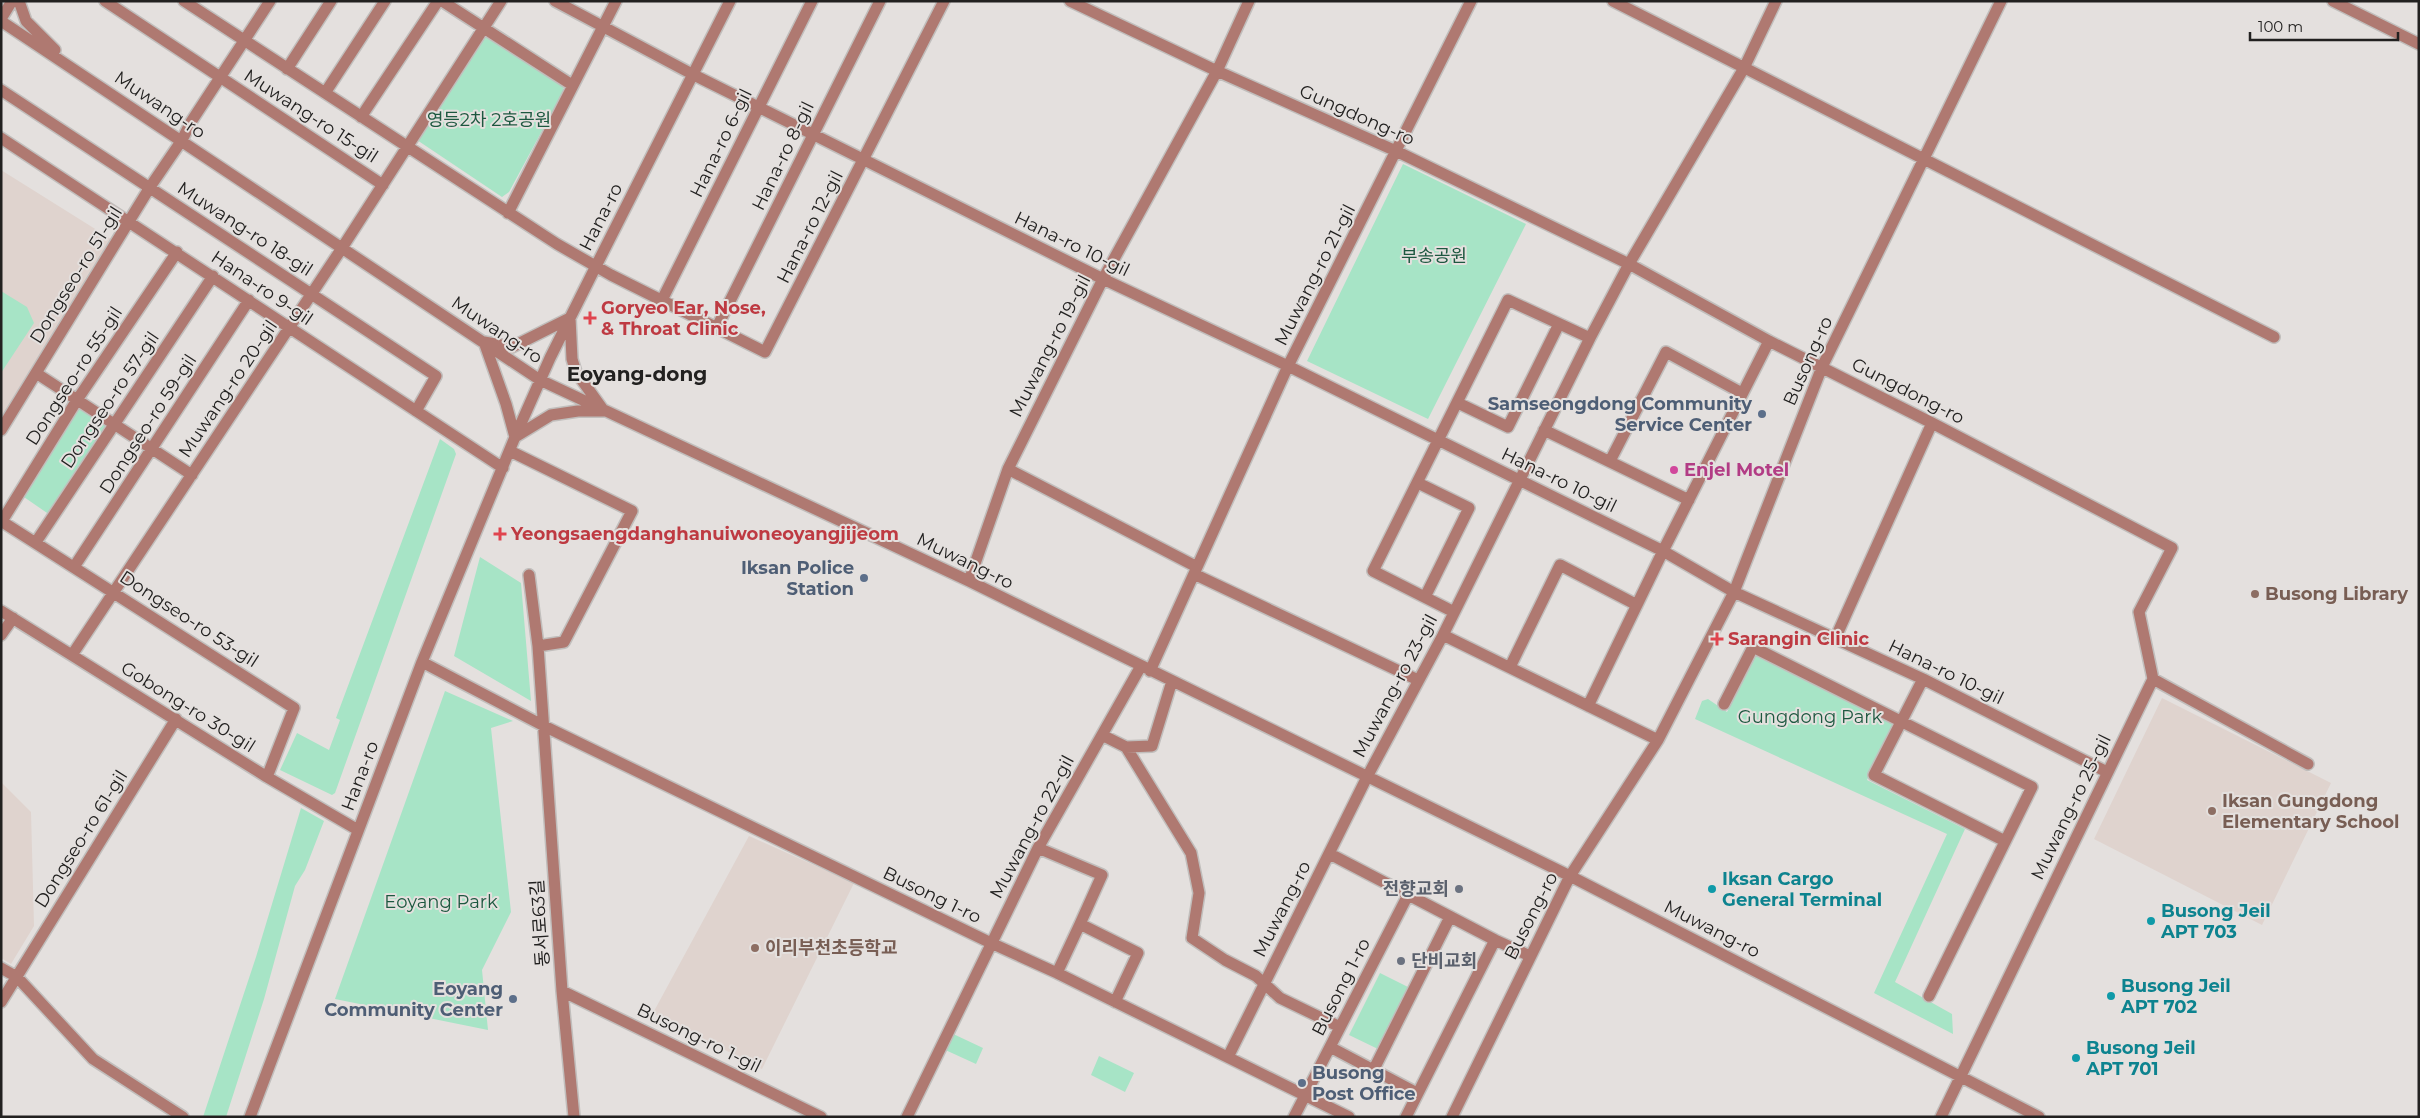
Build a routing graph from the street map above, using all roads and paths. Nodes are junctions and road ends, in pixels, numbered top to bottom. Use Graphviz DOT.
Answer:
graph roads {
  1 [pos="12,1"];
  2 [pos="19,1"];
  3 [pos="105,1"];
  4 [pos="184,1"];
  5 [pos="270,1"];
  6 [pos="331,1"];
  7 [pos="385,1"];
  8 [pos="438,1"];
  9 [pos="442,1"];
  10 [pos="501,1"];
  11 [pos="616,1"];
  12 [pos="730,1"];
  13 [pos="812,1"];
  14 [pos="880,1"];
  15 [pos="1070,1"];
  16 [pos="1249,1"];
  17 [pos="1471,1"];
  18 [pos="1614,1"];
  19 [pos="1776,1"];
  20 [pos="2001,1"];
  21 [pos="2333,1"];
  22 [pos="557,2"];
  23 [pos="940,3"];
  24 [pos="198,5"];
  25 [pos="1,20"];
  26 [pos="603,27"];
  27 [pos="484,28"];
  28 [pos="244,41"];
  29 [pos="2419,44"];
  30 [pos="70,66"];
  31 [pos="1744,68"];
  32 [pos="287,69"];
  33 [pos="1216,71"];
  34 [pos="692,74"];
  35 [pos="220,77"];
  36 [pos="572,85"];
  37 [pos="1,90"];
  38 [pos="325,93"];
  39 [pos="758,107"];
  40 [pos="362,118"];
  41 [pos="813,135"];
  42 [pos="1,138"];
  43 [pos="182,140"];
  44 [pos="407,147"];
  45 [pos="1396,151"];
  46 [pos="1924,159"];
  47 [pos="864,160"];
  48 [pos="383,185"];
  49 [pos="150,187"];
  50 [pos="508,213"];
  51 [pos="130,221"];
  52 [pos="342,248"];
  53 [pos="177,252"];
  54 [pos="1629,264"];
  55 [pos="596,266"];
  56 [pos="213,276"];
  57 [pos="1103,279"];
  58 [pos="312,294"];
  59 [pos="249,300"];
  60 [pos="662,300"];
  61 [pos="570,318"];
  62 [pos="1559,324"];
  63 [pos="290,327"];
  64 [pos="717,327"];
  65 [pos="2274,337"];
  66 [pos="1590,338"];
  67 [pos="1769,341"];
  68 [pos="484,342"];
  69 [pos="1288,366"];
  70 [pos="1822,367"];
  71 [pos="36,373"];
  72 [pos="540,380"];
  73 [pos="1742,393"];
  74 [pos="77,400"];
  75 [pos="1458,404"];
  76 [pos="416,410"];
  77 [pos="604,411"];
  78 [pos="1932,423"];
  79 [pos="115,425"];
  80 [pos="1,430"];
  81 [pos="1544,430"];
  82 [pos="515,437"];
  83 [pos="1439,441"];
  84 [pos="153,450"];
  85 [pos="510,451"];
  86 [pos="1610,460"];
  87 [pos="503,468"];
  88 [pos="1008,469"];
  89 [pos="192,475"];
  90 [pos="1519,480"];
  91 [pos="1418,483"];
  92 [pos="1689,500"];
  93 [pos="1,521"];
  94 [pos="36,542"];
  95 [pos="1663,551"];
  96 [pos="74,567"];
  97 [pos="1196,570"];
  98 [pos="529,574"];
  99 [pos="969,581"];
  100 [pos="114,592"];
  101 [pos="1734,592"];
  102 [pos="1425,597"];
  103 [pos="1637,605"];
  104 [pos="1,611"];
  105 [pos="1454,612"];
  106 [pos="13,618"];
  107 [pos="1,635"];
  108 [pos="1443,635"];
  109 [pos="1835,639"];
  110 [pos="538,646"];
  111 [pos="72,655"];
  112 [pos="422,662"];
  113 [pos="1510,667"];
  114 [pos="1146,668"];
  115 [pos="1923,679"];
  116 [pos="2153,679"];
  117 [pos="1418,680"];
  118 [pos="1172,681"];
  119 [pos="1724,704"];
  120 [pos="1588,706"];
  121 [pos="176,719"];
  122 [pos="1902,721"];
  123 [pos="544,726"];
  124 [pos="1102,735"];
  125 [pos="1658,740"];
  126 [pos="1126,747"];
  127 [pos="2308,764"];
  128 [pos="2107,772"];
  129 [pos="268,777"];
  130 [pos="1367,777"];
  131 [pos="358,830"];
  132 [pos="2006,841"];
  133 [pos="1038,848"];
  134 [pos="1330,854"];
  135 [pos="1570,876"];
  136 [pos="1408,895"];
  137 [pos="1450,917"];
  138 [pos="1080,924"];
  139 [pos="1495,940"];
  140 [pos="991,943"];
  141 [pos="1530,956"];
  142 [pos="1,968"];
  143 [pos="1057,973"];
  144 [pos="17,977"];
  145 [pos="1264,984"];
  146 [pos="562,991"];
  147 [pos="1929,996"];
  148 [pos="1,1002"];
  149 [pos="1115,1002"];
  150 [pos="1340,1027"];
  151 [pos="1330,1046"];
  152 [pos="1228,1057"];
  153 [pos="1374,1069"];
  154 [pos="1961,1078"];
  155 [pos="1417,1092"];
  156 [pos="1306,1095"];
  157 [pos="183,1117"];
  158 [pos="250,1117"];
  159 [pos="574,1117"];
  160 [pos="821,1117"];
  161 [pos="907,1117"];
  162 [pos="1294,1117"];
  163 [pos="1349,1117"];
  164 [pos="1406,1117"];
  165 [pos="1452,1117"];
  166 [pos="1941,1117"];
  167 [pos="2039,1117"];
  1 -- 25 [label="street"];
  2 -- 30 [label="street"];
  3 -- 35 [label="street, Muwang-ro 15-gil"];
  4 -- 24 [label="street, Hana-ro 12-gil"];
  5 -- 28 [label="street, Muwang-ro 15-gil"];
  6 -- 32 [label="street"];
  7 -- 38 [label="street"];
  8 -- 40 [label="street"];
  9 -- 27 [label="street"];
  10 -- 27 [label="street, Muwang-ro 20-gil"];
  11 -- 26 [label="street"];
  12 -- 34 [label="street, Hana-ro"];
  13 -- 39 [label="street, Hana-ro 6-gil"];
  14 -- 41 [label="street, Hana-ro 8-gil"];
  15 -- 33 [label="street, Gungdong-ro"];
  16 -- 33 [label="street, Muwang-ro 19-gil"];
  17 -- 45 [label="street, Muwang-ro 21-gil"];
  18 -- 31 [label="street"];
  19 -- 31 [label="street"];
  20 -- 46 [label="street, Busong-ro"];
  21 -- 29 [label="street"];
  22 -- 26 [label="street, Hana-ro 10-gil"];
  23 -- 47 [label="street, Hana-ro 12-gil"];
  24 -- 28 [label="street, Hana-ro 12-gil"];
  25 -- 30 [label="street, Muwang-ro"];
  26 -- 34 [label="street, Hana-ro 10-gil"];
  26 -- 36 [label="street"];
  27 -- 36 [label="street"];
  27 -- 44 [label="street, Muwang-ro 20-gil"];
  28 -- 32 [label="street, Hana-ro 12-gil"];
  28 -- 35 [label="street, Muwang-ro 15-gil"];
  30 -- 43 [label="street, Muwang-ro"];
  31 -- 46 [label="street"];
  31 -- 54 [label="street"];
  32 -- 38 [label="street, Hana-ro 12-gil"];
  33 -- 45 [label="street, Gungdong-ro"];
  33 -- 57 [label="street, Muwang-ro 19-gil"];
  34 -- 39 [label="street, Hana-ro 10-gil"];
  34 -- 55 [label="street, Hana-ro"];
  35 -- 43 [label="street, Muwang-ro 15-gil"];
  35 -- 48 [label="street, Muwang-ro 15-gil"];
  36 -- 50 [label="street"];
  37 -- 49 [label="street, Muwang-ro 18-gil"];
  38 -- 40 [label="street, Hana-ro 12-gil"];
  39 -- 41 [label="street, Hana-ro 10-gil"];
  39 -- 60 [label="street, Hana-ro 6-gil"];
  40 -- 44 [label="street, Hana-ro 12-gil"];
  41 -- 47 [label="street, Hana-ro 10-gil"];
  41 -- 64 [label="street, Hana-ro 8-gil"];
  42 -- 51 [label="street, Hana-ro 9-gil"];
  43 -- 49 [label="street, Dongseo-ro 51-gil"];
  43 -- 52 [label="street, Muwang-ro"];
  44 -- 48 [label="street, Muwang-ro 20-gil"];
  44 -- 50 [label="street, Hana-ro 12-gil"];
  45 -- 54 [label="street, Gungdong-ro"];
  45 -- 69 [label="street, Muwang-ro 21-gil"];
  46 -- 65 [label="street"];
  46 -- 70 [label="street, Busong-ro"];
  47 -- 57 [label="street, Hana-ro 10-gil"];
  47 -- 64 [label="street, Hana-ro 12-gil"];
  48 -- 52 [label="street, Muwang-ro 20-gil"];
  49 -- 51 [label="street, Dongseo-ro 51-gil"];
  49 -- 58 [label="street, Muwang-ro 18-gil"];
  50 -- 55 [label="street, Hana-ro 12-gil"];
  51 -- 53 [label="street, Hana-ro 9-gil"];
  51 -- 71 [label="street, Dongseo-ro 51-gil"];
  52 -- 58 [label="street, Muwang-ro 20-gil"];
  52 -- 68 [label="street, Muwang-ro"];
  53 -- 56 [label="street, Hana-ro 9-gil"];
  53 -- 74 [label="street, Dongseo-ro 55-gil"];
  54 -- 66 [label="street, Muwang-ro 23-gil"];
  54 -- 67 [label="street, Gungdong-ro"];
  55 -- 60 [label="street, Hana-ro 12-gil"];
  55 -- 61 [label="street, Hana-ro"];
  56 -- 59 [label="street, Hana-ro 9-gil"];
  56 -- 79 [label="street, Dongseo-ro 57-gil"];
  57 -- 69 [label="street, Hana-ro 10-gil"];
  57 -- 88 [label="street, Muwang-ro 19-gil"];
  58 -- 63 [label="street, Muwang-ro 20-gil"];
  58 -- 76 [label="street, Muwang-ro 18-gil"];
  59 -- 63 [label="street, Hana-ro 9-gil"];
  59 -- 84 [label="street, Dongseo-ro 59-gil"];
  60 -- 64 [label="street, Hana-ro 12-gil"];
  61 -- 68 [label="street"];
  61 -- 72 [label="street, Hana-ro"];
  61 -- 77 [label="street"];
  62 -- 66 [label="street"];
  62 -- 75 [label="street, Hana-ro 10-gil"];
  62 -- 75 [label="street"];
  63 -- 76 [label="street, Hana-ro 9-gil"];
  63 -- 89 [label="street, Muwang-ro 20-gil"];
  66 -- 81 [label="street, Muwang-ro 23-gil"];
  67 -- 70 [label="street, Gungdong-ro"];
  67 -- 73 [label="street"];
  68 -- 72 [label="street, Muwang-ro"];
  68 -- 82 [label="street"];
  69 -- 83 [label="street, Hana-ro 10-gil"];
  69 -- 97 [label="street, Muwang-ro 21-gil"];
  70 -- 78 [label="street, Gungdong-ro"];
  70 -- 101 [label="street, Busong-ro"];
  71 -- 74 [label="street, Muwang-ro 20-gil"];
  71 -- 80 [label="street, Dongseo-ro 51-gil"];
  72 -- 77 [label="street, Muwang-ro"];
  72 -- 82 [label="street, Hana-ro"];
  73 -- 86 [label="street"];
  73 -- 92 [label="street"];
  74 -- 79 [label="street, Muwang-ro 20-gil"];
  74 -- 93 [label="street, Dongseo-ro 55-gil"];
  75 -- 83 [label="street"];
  76 -- 87 [label="street, Hana-ro 9-gil"];
  77 -- 82 [label="street"];
  77 -- 99 [label="street, Muwang-ro"];
  78 -- 109 [label="street"];
  78 -- 116 [label="street, Gungdong-ro"];
  79 -- 84 [label="street, Muwang-ro 20-gil"];
  79 -- 94 [label="street, Dongseo-ro 57-gil"];
  81 -- 86 [label="street"];
  81 -- 90 [label="street, Muwang-ro 23-gil"];
  82 -- 85 [label="street, Hana-ro"];
  83 -- 90 [label="street, Hana-ro 10-gil"];
  83 -- 91 [label="street"];
  84 -- 89 [label="street, Muwang-ro 20-gil"];
  84 -- 96 [label="street, Dongseo-ro 59-gil"];
  85 -- 87 [label="street, Hana-ro"];
  85 -- 110 [label="street"];
  86 -- 92 [label="street"];
  87 -- 112 [label="street, Hana-ro"];
  88 -- 97 [label="street"];
  88 -- 99 [label="street, Muwang-ro 19-gil"];
  89 -- 100 [label="street, Muwang-ro 20-gil"];
  90 -- 95 [label="street, Hana-ro 10-gil"];
  90 -- 105 [label="street, Muwang-ro 23-gil"];
  91 -- 102 [label="street, Muwang-ro 23-gil"];
  91 -- 102 [label="street"];
  92 -- 95 [label="street"];
  93 -- 94 [label="street, Dongseo-ro 53-gil"];
  94 -- 96 [label="street, Dongseo-ro 53-gil"];
  95 -- 101 [label="street, Hana-ro 10-gil"];
  95 -- 103 [label="street"];
  96 -- 100 [label="street, Dongseo-ro 53-gil"];
  97 -- 114 [label="street, Muwang-ro 21-gil"];
  97 -- 117 [label="street"];
  98 -- 110 [label="street"];
  99 -- 114 [label="street, Muwang-ro"];
  100 -- 111 [label="street, Muwang-ro 20-gil"];
  100 -- 129 [label="street, Dongseo-ro 53-gil"];
  101 -- 109 [label="street, Hana-ro 10-gil"];
  101 -- 125 [label="street, Busong-ro"];
  102 -- 105 [label="street, Muwang-ro 23-gil"];
  103 -- 113 [label="street"];
  103 -- 120 [label="street"];
  104 -- 106 [label="street, Gobong-ro 30-gil"];
  105 -- 108 [label="street, Muwang-ro 23-gil"];
  106 -- 107 [label="street"];
  106 -- 111 [label="street, Gobong-ro 30-gil"];
  108 -- 113 [label="street"];
  108 -- 117 [label="street, Muwang-ro 23-gil"];
  109 -- 115 [label="street, Hana-ro 10-gil"];
  110 -- 123 [label="street"];
  111 -- 121 [label="street, Gobong-ro 30-gil"];
  112 -- 123 [label="street, Busong 1-ro"];
  112 -- 131 [label="street, Hana-ro"];
  113 -- 120 [label="street"];
  114 -- 118 [label="street, Muwang-ro"];
  114 -- 124 [label="street, Muwang-ro 22-gil"];
  115 -- 122 [label="street"];
  115 -- 128 [label="street, Hana-ro 10-gil"];
  116 -- 127 [label="street"];
  116 -- 128 [label="street, Muwang-ro 25-gil"];
  117 -- 130 [label="street, Muwang-ro 23-gil"];
  118 -- 126 [label="street"];
  118 -- 130 [label="street, Muwang-ro"];
  119 -- 122 [label="street"];
  120 -- 125 [label="street"];
  121 -- 129 [label="street, Gobong-ro 30-gil"];
  121 -- 144 [label="street, Dongseo-ro 61-gil"];
  122 -- 132 [label="street"];
  122 -- 132 [label="street"];
  123 -- 140 [label="street, Busong 1-ro"];
  123 -- 146 [label="street, 동서로63길"];
  124 -- 126 [label="street"];
  124 -- 133 [label="street, Muwang-ro 22-gil"];
  125 -- 135 [label="street, Busong-ro"];
  126 -- 145 [label="street"];
  128 -- 154 [label="street, Muwang-ro 25-gil"];
  129 -- 131 [label="street, Gobong-ro 30-gil"];
  130 -- 134 [label="street, Muwang-ro"];
  130 -- 135 [label="street, Muwang-ro"];
  131 -- 158 [label="street, Hana-ro"];
  132 -- 147 [label="street"];
  133 -- 138 [label="street"];
  133 -- 140 [label="street, Muwang-ro 22-gil"];
  134 -- 136 [label="street"];
  134 -- 145 [label="street, Muwang-ro"];
  135 -- 141 [label="street, Busong-ro"];
  135 -- 154 [label="street, Muwang-ro"];
  136 -- 137 [label="street"];
  136 -- 150 [label="street, Busong 1-ro"];
  137 -- 139 [label="street"];
  137 -- 153 [label="street"];
  138 -- 143 [label="street"];
  138 -- 149 [label="street"];
  139 -- 141 [label="street"];
  139 -- 155 [label="street"];
  140 -- 143 [label="street, Busong 1-ro"];
  140 -- 161 [label="street, Muwang-ro 22-gil"];
  141 -- 165 [label="street, Busong-ro"];
  142 -- 144 [label="street"];
  143 -- 149 [label="street, Busong 1-ro"];
  144 -- 148 [label="street, Dongseo-ro 61-gil"];
  144 -- 157 [label="street"];
  145 -- 150 [label="street"];
  145 -- 152 [label="street, Muwang-ro"];
  146 -- 159 [label="street, 동서로63길"];
  146 -- 160 [label="street, Busong-ro 1-gil"];
  149 -- 152 [label="street, Busong 1-ro"];
  150 -- 151 [label="street, Busong 1-ro"];
  151 -- 153 [label="street"];
  151 -- 156 [label="street, Busong 1-ro"];
  152 -- 156 [label="street, Busong 1-ro"];
  153 -- 155 [label="street"];
  154 -- 166 [label="street, Muwang-ro 25-gil"];
  154 -- 167 [label="street, Muwang-ro"];
  155 -- 164 [label="street"];
  156 -- 162 [label="street"];
  156 -- 163 [label="street, Busong 1-ro"];
}
